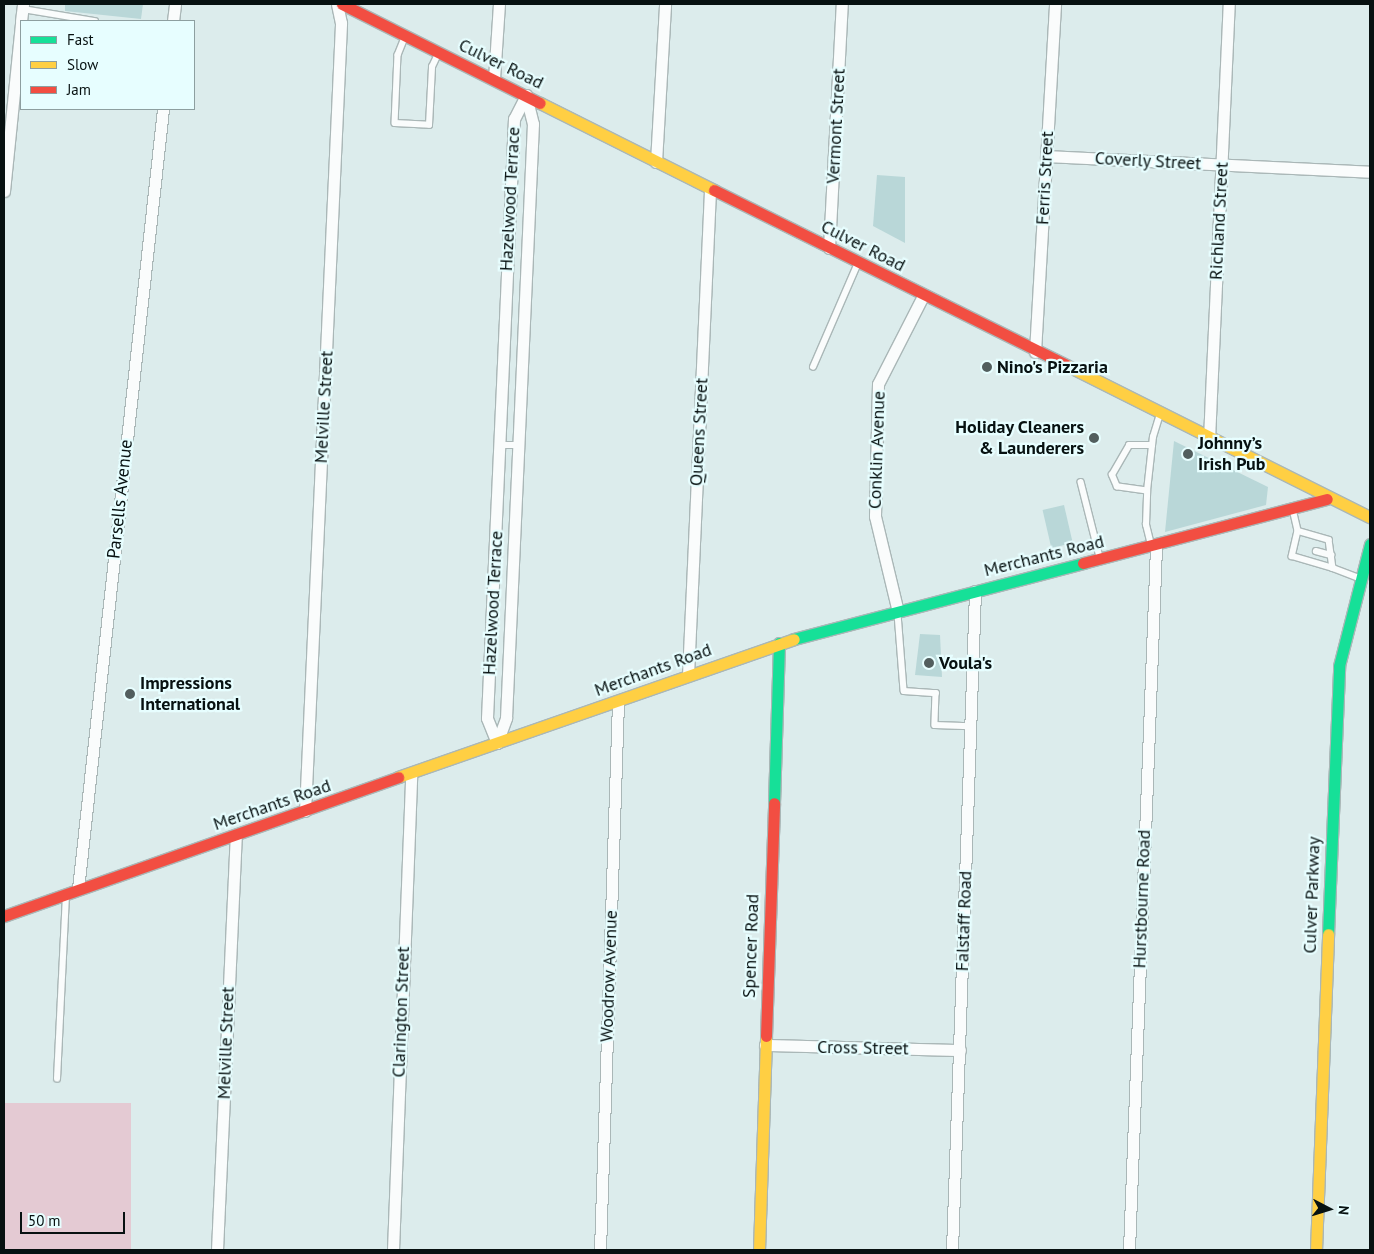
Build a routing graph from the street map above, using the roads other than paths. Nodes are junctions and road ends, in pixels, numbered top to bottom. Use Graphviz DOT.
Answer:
graph roads {
  1 [pos="175,4"];
  2 [pos="337,4"];
  3 [pos="342,4"];
  4 [pos="498,4"];
  5 [pos="665,4"];
  6 [pos="842,4"];
  7 [pos="1055,4"];
  8 [pos="1230,4"];
  9 [pos="22,14"];
  10 [pos="93,20"];
  11 [pos="173,20"];
  12 [pos="20,34"];
  13 [pos="406,37"];
  14 [pos="438,52"];
  15 [pos="494,79"];
  16 [pos="526,95"];
  17 [pos="163,110"];
  18 [pos="1046,156"];
  19 [pos="656,162"];
  20 [pos="1222,165"];
  21 [pos="1370,172"];
  22 [pos="710,189"];
  23 [pos="4,191"];
  24 [pos="829,248"];
  25 [pos="858,263"];
  26 [pos="923,296"];
  27 [pos="1035,352"];
  28 [pos="813,367"];
  29 [pos="1160,414"];
  30 [pos="1208,438"];
  31 [pos="500,445"];
  32 [pos="518,445"];
  33 [pos="1152,446"];
  34 [pos="1081,482"];
  35 [pos="1147,491"];
  36 [pos="1327,498"];
  37 [pos="1293,508"];
  38 [pos="1370,517"];
  39 [pos="1298,531"];
  40 [pos="1370,544"];
  41 [pos="1154,548"];
  42 [pos="1316,551"];
  43 [pos="1331,555"];
  44 [pos="1101,560"];
  45 [pos="1333,568"];
  46 [pos="1361,579"];
  47 [pos="975,591"];
  48 [pos="898,612"];
  49 [pos="779,643"];
  50 [pos="688,675"];
  51 [pos="618,702"];
  52 [pos="970,726"];
  53 [pos="497,744"];
  54 [pos="411,775"];
  55 [pos="305,811"];
  56 [pos="236,836"];
  57 [pos="78,889"];
  58 [pos="66,894"];
  59 [pos="4,916"];
  60 [pos="765,1045"];
  61 [pos="960,1050"];
  62 [pos="57,1079"];
  63 [pos="217,1250"];
  64 [pos="393,1250"];
  65 [pos="600,1250"];
  66 [pos="759,1250"];
  67 [pos="952,1250"];
  68 [pos="1129,1250"];
  69 [pos="1316,1250"];
  1 -- 11 [label="street"];
  2 -- 55 [label="street, Melville Street"];
  3 -- 13 [label="street, Culver Road"];
  4 -- 15 [label="street"];
  5 -- 19 [label="street"];
  6 -- 24 [label="street, Vermont Street"];
  7 -- 18 [label="street, Ferris Street"];
  8 -- 20 [label="street, Richland Street"];
  9 -- 10 [label="lane"];
  12 -- 23 [label="street"];
  13 -- 14 [label="street, Culver Road"];
  13 -- 14 [label="lane"];
  14 -- 15 [label="street, Culver Road"];
  15 -- 16 [label="street, Culver Road"];
  16 -- 19 [label="street, Culver Road"];
  16 -- 31 [label="street, Hazelwood Terrace"];
  16 -- 32 [label="street, Hazelwood Terrace"];
  17 -- 57 [label="street, Parsells Avenue"];
  18 -- 20 [label="street, Coverly Street"];
  18 -- 27 [label="street, Ferris Street"];
  19 -- 22 [label="street, Culver Road"];
  20 -- 21 [label="street, Coverly Street"];
  20 -- 30 [label="street, Richland Street"];
  22 -- 24 [label="street, Culver Road"];
  22 -- 50 [label="street, Queens Street"];
  24 -- 25 [label="street, Culver Road"];
  25 -- 26 [label="street, Culver Road"];
  25 -- 28 [label="lane"];
  26 -- 27 [label="street, Culver Road"];
  26 -- 48 [label="street, Conklin Avenue"];
  27 -- 29 [label="street, Culver Road"];
  29 -- 30 [label="street, Culver Road"];
  29 -- 33 [label="lane"];
  30 -- 36 [label="street, Culver Road"];
  31 -- 32 [label="lane"];
  31 -- 53 [label="street, Hazelwood Terrace"];
  32 -- 53 [label="street, Hazelwood Terrace"];
  33 -- 35 [label="lane"];
  33 -- 35 [label="lane"];
  34 -- 44 [label="lane"];
  35 -- 41 [label="lane"];
  36 -- 37 [label="street, Merchants Road"];
  36 -- 38 [label="street, Culver Road"];
  37 -- 39 [label="lane"];
  37 -- 41 [label="street, Merchants Road"];
  39 -- 43 [label="lane"];
  39 -- 45 [label="lane"];
  40 -- 46 [label="street, Culver Parkway"];
  41 -- 44 [label="street, Merchants Road"];
  41 -- 68 [label="street, Hurstbourne Road"];
  42 -- 43 [label="lane"];
  43 -- 45 [label="lane"];
  44 -- 47 [label="street, Merchants Road"];
  45 -- 46 [label="lane"];
  46 -- 69 [label="street, Culver Parkway"];
  47 -- 48 [label="street, Merchants Road"];
  47 -- 52 [label="street, Falstaff Road"];
  48 -- 49 [label="street, Merchants Road"];
  48 -- 52 [label="lane"];
  49 -- 50 [label="street, Merchants Road"];
  49 -- 60 [label="street, Spencer Road"];
  50 -- 51 [label="street, Merchants Road"];
  51 -- 53 [label="street, Merchants Road"];
  51 -- 65 [label="street, Woodrow Avenue"];
  52 -- 61 [label="street, Falstaff Road"];
  53 -- 54 [label="street, Merchants Road"];
  54 -- 55 [label="street, Merchants Road"];
  54 -- 64 [label="street, Clarington Street"];
  55 -- 56 [label="street, Merchants Road"];
  56 -- 57 [label="street, Merchants Road"];
  56 -- 63 [label="street, Melville Street"];
  57 -- 58 [label="street, Merchants Road"];
  58 -- 59 [label="street, Merchants Road"];
  58 -- 62 [label="lane"];
  60 -- 61 [label="street, Cross Street"];
  60 -- 66 [label="street, Spencer Road"];
  61 -- 67 [label="street, Falstaff Road"];
}
